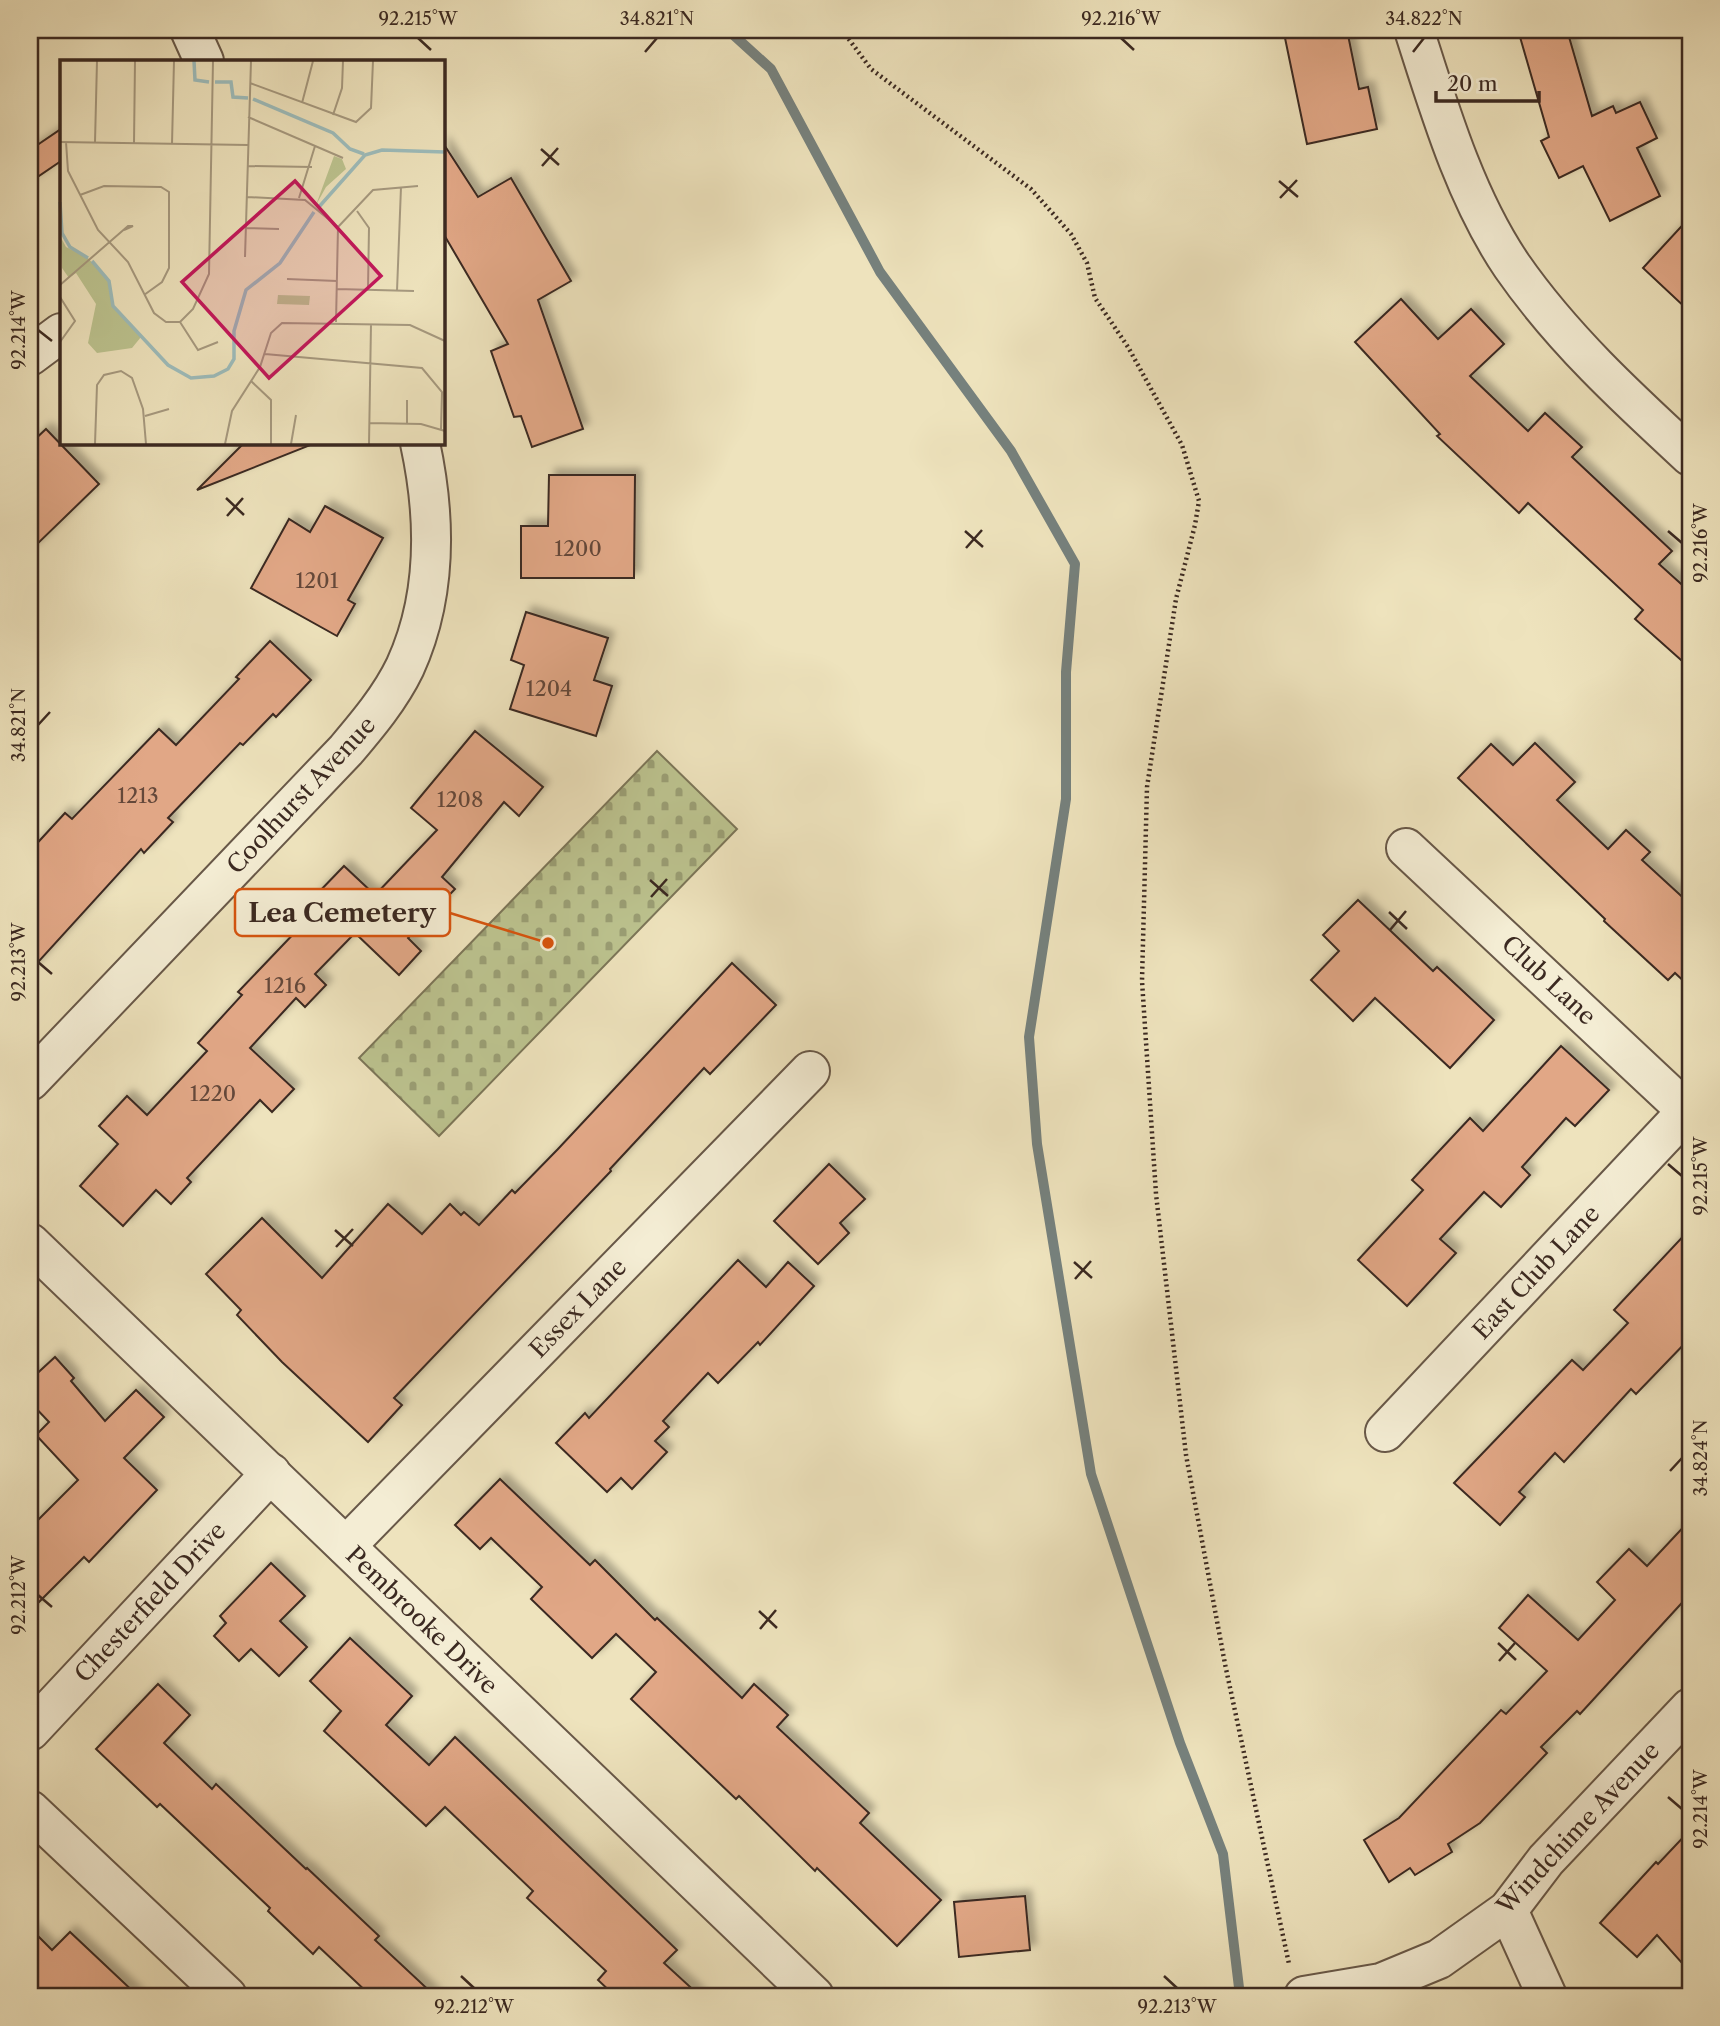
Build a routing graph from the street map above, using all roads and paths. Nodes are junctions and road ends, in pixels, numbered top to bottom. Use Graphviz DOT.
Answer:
graph roads {
  1 [pos="190,30"];
  2 [pos="842,30"];
  3 [pos="1414,30"];
  4 [pos="204,60"];
  5 [pos="60,334"];
  6 [pos="30,356"];
  7 [pos="420,444"];
  8 [pos="1690,456"];
  9 [pos="1406,848"];
  10 [pos="810,1071"];
  11 [pos="30,1081"];
  12 [pos="1688,1113"];
  13 [pos="30,1243"];
  14 [pos="1385,1432"];
  15 [pos="271,1473"];
  16 [pos="346,1546"];
  17 [pos="1690,1708"];
  18 [pos="30,1731"];
  19 [pos="30,1810"];
  20 [pos="1508,1910"];
  21 [pos="1297,1983"];
  22 [pos="227,1996"];
  23 [pos="814,1996"];
  24 [pos="1547,1996"];
  1 -- 4 [label="street"];
  2 -- 21 [label="path"];
  3 -- 8 [label="street"];
  5 -- 6 [label="street"];
  7 -- 11 [label="street, Coolhurst Avenue"];
  9 -- 12 [label="street, Club Lane"];
  10 -- 16 [label="street, Essex Lane"];
  12 -- 14 [label="street, East Club Lane"];
  13 -- 15 [label="street, Pembrooke Drive"];
  15 -- 16 [label="street, Pembrooke Drive"];
  15 -- 18 [label="street, Chesterfield Drive"];
  16 -- 23 [label="street, Pembrooke Drive"];
  17 -- 20 [label="street, Windchime Avenue"];
  19 -- 22 [label="street"];
  20 -- 21 [label="street, Windchime Avenue"];
  20 -- 24 [label="street"];
}
